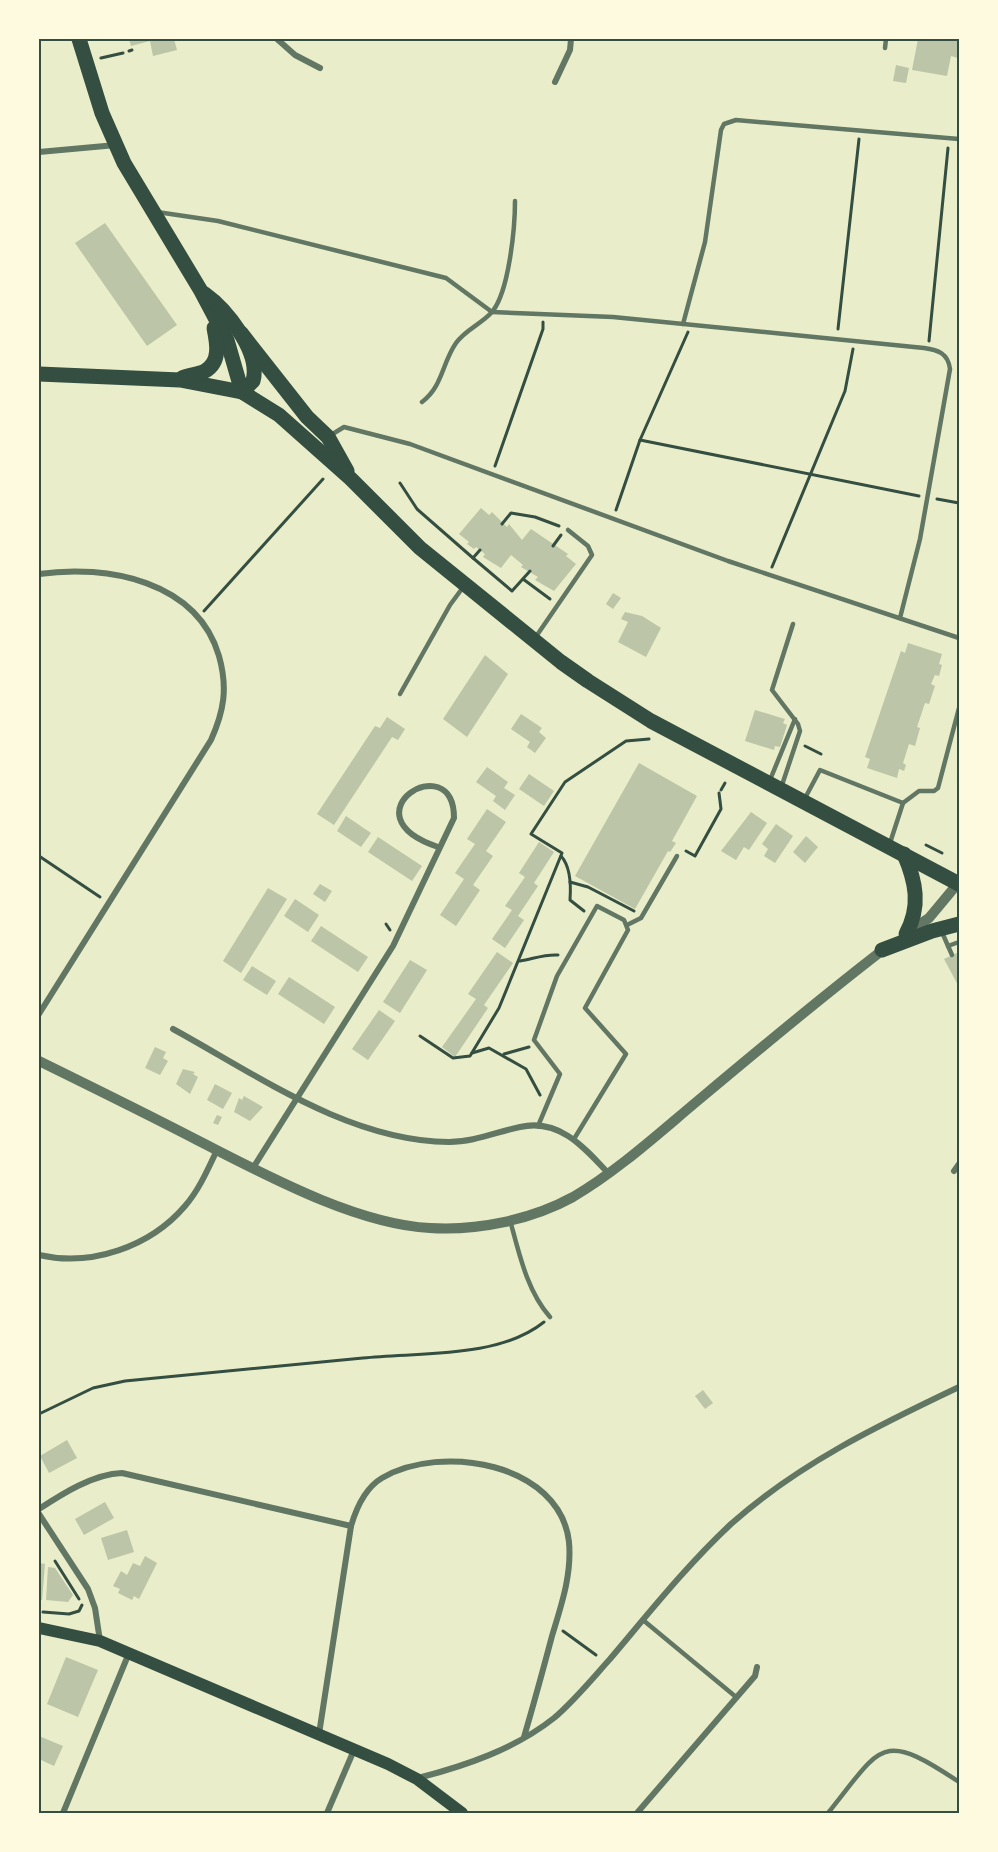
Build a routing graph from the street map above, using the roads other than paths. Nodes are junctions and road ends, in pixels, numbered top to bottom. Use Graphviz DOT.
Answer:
graph roads {
  1 [pos="79,39"];
  2 [pos="277,39"];
  3 [pos="571,39"];
  4 [pos="886,39"];
  5 [pos="885,48"];
  6 [pos="321,68"];
  7 [pos="555,82"];
  8 [pos="959,139"];
  9 [pos="116,145"];
  10 [pos="39,152"];
  11 [pos="515,201"];
  12 [pos="151,212"];
  13 [pos="201,291"];
  14 [pos="492,312"];
  15 [pos="214,316"];
  16 [pos="683,324"];
  17 [pos="241,333"];
  18 [pos="39,374"];
  19 [pos="180,380"];
  20 [pos="242,392"];
  21 [pos="422,402"];
  22 [pos="328,437"];
  23 [pos="351,479"];
  24 [pos="568,530"];
  25 [pos="39,574"];
  26 [pos="465,585"];
  27 [pos="900,618"];
  28 [pos="793,624"];
  29 [pos="959,638"];
  30 [pos="534,640"];
  31 [pos="400,694"];
  32 [pos="959,708"];
  33 [pos="795,719"];
  34 [pos="774,787"];
  35 [pos="803,802"];
  36 [pos="903,803"];
  37 [pos="438,847"];
  38 [pos="889,847"];
  39 [pos="904,854"];
  40 [pos="677,856"];
  41 [pos="959,883"];
  42 [pos="959,924"];
  43 [pos="627,925"];
  44 [pos="940,929"];
  45 [pos="906,934"];
  46 [pos="959,942"];
  47 [pos="948,946"];
  48 [pos="882,951"];
  49 [pos="952,955"];
  50 [pos="39,1014"];
  51 [pos="172,1029"];
  52 [pos="39,1061"];
  53 [pos="297,1097"];
  54 [pos="538,1126"];
  55 [pos="574,1139"];
  56 [pos="217,1150"];
  57 [pos="959,1164"];
  58 [pos="253,1168"];
  59 [pos="954,1171"];
  60 [pos="608,1173"];
  61 [pos="510,1220"];
  62 [pos="39,1255"];
  63 [pos="550,1317"];
  64 [pos="959,1387"];
  65 [pos="39,1512"];
  66 [pos="351,1526"];
  67 [pos="643,1620"];
  68 [pos="39,1628"];
  69 [pos="100,1641"];
  70 [pos="129,1653"];
  71 [pos="757,1667"];
  72 [pos="736,1697"];
  73 [pos="319,1734"];
  74 [pos="524,1737"];
  75 [pos="354,1749"];
  76 [pos="417,1779"];
  77 [pos="959,1782"];
  78 [pos="63,1813"];
  79 [pos="327,1813"];
  80 [pos="462,1813"];
  81 [pos="637,1813"];
  82 [pos="828,1813"];
  1 -- 9 [label="main road"];
  2 -- 6 [label="street"];
  3 -- 7 [label="street"];
  4 -- 5 [label="lane"];
  8 -- 16 [label="lane"];
  9 -- 10 [label="street"];
  9 -- 12 [label="main road"];
  11 -- 14 [label="lane"];
  12 -- 13 [label="main road"];
  12 -- 14 [label="lane"];
  13 -- 15 [label="main road"];
  13 -- 17 [label="main road"];
  14 -- 16 [label="lane"];
  14 -- 21 [label="lane"];
  15 -- 19 [label="main road"];
  15 -- 20 [label="main road"];
  16 -- 27 [label="lane"];
  17 -- 20 [label="main road"];
  17 -- 22 [label="main road"];
  18 -- 19 [label="main road"];
  19 -- 20 [label="main road"];
  20 -- 23 [label="main road"];
  22 -- 23 [label="main road"];
  22 -- 27 [label="lane"];
  23 -- 26 [label="main road"];
  24 -- 30 [label="lane"];
  25 -- 50 [label="street"];
  26 -- 30 [label="main road"];
  26 -- 31 [label="lane"];
  27 -- 29 [label="lane"];
  28 -- 33 [label="lane"];
  30 -- 34 [label="main road"];
  32 -- 36 [label="lane"];
  33 -- 34 [label="lane"];
  33 -- 34 [label="lane"];
  34 -- 35 [label="main road"];
  35 -- 36 [label="lane"];
  35 -- 38 [label="main road"];
  36 -- 38 [label="lane"];
  37 -- 37 [label="street"];
  37 -- 53 [label="street"];
  38 -- 39 [label="main road"];
  39 -- 41 [label="main road"];
  39 -- 45 [label="main road"];
  40 -- 43 [label="lane"];
  41 -- 45 [label="street"];
  42 -- 44 [label="main road"];
  43 -- 54 [label="lane"];
  43 -- 55 [label="lane"];
  44 -- 47 [label="lane"];
  44 -- 48 [label="main road"];
  45 -- 48 [label="street"];
  46 -- 47 [label="lane"];
  47 -- 49 [label="lane"];
  48 -- 60 [label="street"];
  51 -- 53 [label="street"];
  52 -- 56 [label="street"];
  53 -- 54 [label="street"];
  53 -- 58 [label="street"];
  54 -- 55 [label="street"];
  55 -- 60 [label="street"];
  56 -- 58 [label="street"];
  56 -- 62 [label="street"];
  57 -- 59 [label="street"];
  58 -- 61 [label="street"];
  60 -- 61 [label="street"];
  61 -- 63 [label="lane"];
  64 -- 67 [label="street"];
  65 -- 66 [label="street"];
  65 -- 69 [label="street"];
  66 -- 73 [label="street"];
  66 -- 74 [label="street"];
  67 -- 72 [label="lane"];
  67 -- 74 [label="street"];
  68 -- 69 [label="main road"];
  69 -- 70 [label="main road"];
  70 -- 73 [label="main road"];
  70 -- 78 [label="street"];
  71 -- 72 [label="street"];
  72 -- 81 [label="street"];
  73 -- 75 [label="main road"];
  74 -- 76 [label="street"];
  75 -- 76 [label="main road"];
  75 -- 79 [label="street"];
  76 -- 80 [label="main road"];
  77 -- 82 [label="lane"];
}
